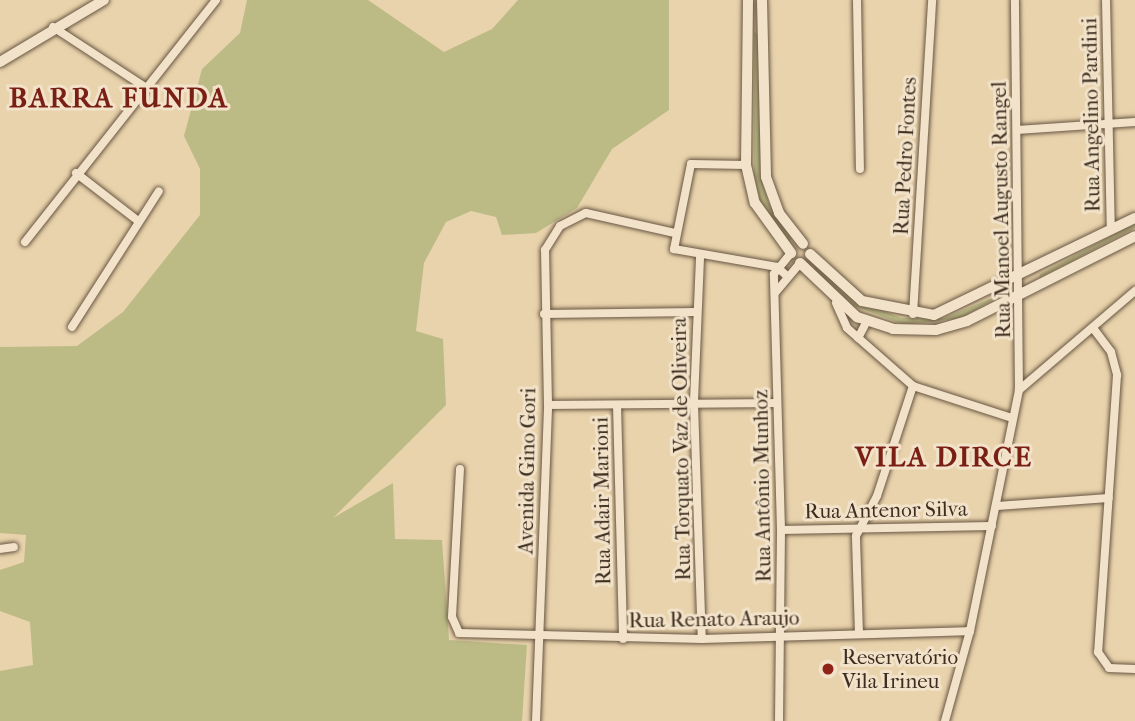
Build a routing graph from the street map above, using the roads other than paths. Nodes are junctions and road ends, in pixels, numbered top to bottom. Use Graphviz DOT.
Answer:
graph roads {
  1 [pos="104,0"];
  2 [pos="215,0"];
  3 [pos="748,0"];
  4 [pos="762,0"];
  5 [pos="857,0"];
  6 [pos="932,0"];
  7 [pos="1015,0"];
  8 [pos="1107,0"];
  9 [pos="748,25"];
  10 [pos="762,26"];
  11 [pos="53,27"];
  12 [pos="0,62"];
  13 [pos="145,87"];
  14 [pos="1135,122"];
  15 [pos="1108,124"];
  16 [pos="1017,130"];
  17 [pos="747,165"];
  18 [pos="860,169"];
  19 [pos="76,173"];
  20 [pos="159,191"];
  21 [pos="1135,218"];
  22 [pos="138,221"];
  23 [pos="1111,230"];
  24 [pos="675,233"];
  25 [pos="1135,236"];
  26 [pos="25,242"];
  27 [pos="806,249"];
  28 [pos="791,253"];
  29 [pos="700,258"];
  30 [pos="800,262"];
  31 [pos="777,267"];
  32 [pos="1021,275"];
  33 [pos="787,276"];
  34 [pos="775,292"];
  35 [pos="1135,292"];
  36 [pos="1022,293"];
  37 [pos="836,303"];
  38 [pos="696,312"];
  39 [pos="544,314"];
  40 [pos="913,314"];
  41 [pos="867,321"];
  42 [pos="72,327"];
  43 [pos="1093,328"];
  44 [pos="858,338"];
  45 [pos="913,386"];
  46 [pos="1018,390"];
  47 [pos="777,403"];
  48 [pos="694,404"];
  49 [pos="548,405"];
  50 [pos="617,405"];
  51 [pos="1012,418"];
  52 [pos="460,469"];
  53 [pos="1109,498"];
  54 [pos="997,506"];
  55 [pos="992,526"];
  56 [pos="862,527"];
  57 [pos="782,530"];
  58 [pos="14,547"];
  59 [pos="0,549"];
  60 [pos="970,631"];
  61 [pos="859,634"];
  62 [pos="781,636"];
  63 [pos="540,637"];
  64 [pos="623,639"];
  65 [pos="702,639"];
  66 [pos="1135,669"];
  67 [pos="536,721"];
  68 [pos="779,721"];
  69 [pos="945,721"];
  1 -- 11 [label="street"];
  2 -- 13 [label="street"];
  3 -- 9 [label="main road"];
  4 -- 10 [label="main road"];
  5 -- 18 [label="street"];
  6 -- 40 [label="street, Rua Pedro Fontes"];
  7 -- 16 [label="street, Rua Manoel Augusto Rangel"];
  8 -- 15 [label="street, Rua Angelino Pardini"];
  9 -- 10 [label="main road"];
  9 -- 17 [label="main road"];
  10 -- 27 [label="main road"];
  11 -- 12 [label="street"];
  11 -- 13 [label="street"];
  13 -- 19 [label="street"];
  14 -- 15 [label="street"];
  15 -- 16 [label="street"];
  15 -- 23 [label="street, Rua Angelino Pardini"];
  16 -- 32 [label="street, Rua Manoel Augusto Rangel"];
  17 -- 24 [label="street"];
  17 -- 28 [label="main road"];
  19 -- 22 [label="street"];
  19 -- 26 [label="street"];
  20 -- 22 [label="street"];
  21 -- 23 [label="main road"];
  22 -- 42 [label="street"];
  23 -- 32 [label="main road"];
  24 -- 29 [label="street"];
  24 -- 39 [label="street, Avenida Gino Gori"];
  25 -- 36 [label="main road"];
  27 -- 28 [label="main road"];
  27 -- 30 [label="main road"];
  27 -- 40 [label="main road"];
  28 -- 30 [label="main road"];
  28 -- 31 [label="street"];
  29 -- 31 [label="street"];
  29 -- 38 [label="street, Rua Torquato Vaz de Oliveira"];
  30 -- 33 [label="street"];
  30 -- 37 [label="main road"];
  31 -- 33 [label="street"];
  31 -- 34 [label="street, Rua Antônio Munhoz"];
  32 -- 36 [label="street, Rua Manoel Augusto Rangel"];
  32 -- 40 [label="main road"];
  33 -- 34 [label="street"];
  34 -- 47 [label="street, Rua Antônio Munhoz"];
  35 -- 43 [label="street"];
  36 -- 41 [label="main road"];
  36 -- 46 [label="street, Rua Manoel Augusto Rangel"];
  37 -- 41 [label="main road"];
  37 -- 44 [label="street"];
  38 -- 39 [label="street"];
  38 -- 48 [label="street, Rua Torquato Vaz de Oliveira"];
  39 -- 49 [label="street, Avenida Gino Gori"];
  41 -- 44 [label="street"];
  43 -- 46 [label="street"];
  43 -- 53 [label="street"];
  44 -- 45 [label="street"];
  45 -- 51 [label="street"];
  45 -- 56 [label="street"];
  46 -- 51 [label="street, Rua Manoel Augusto Rangel"];
  47 -- 48 [label="street"];
  47 -- 57 [label="street, Rua Antônio Munhoz"];
  48 -- 50 [label="street"];
  48 -- 65 [label="street, Rua Torquato Vaz de Oliveira"];
  49 -- 50 [label="street"];
  49 -- 63 [label="street, Avenida Gino Gori"];
  50 -- 64 [label="street, Rua Adair Marioni"];
  51 -- 54 [label="street, Rua Manoel Augusto Rangel"];
  52 -- 63 [label="street, Rua Renato Araujo"];
  53 -- 54 [label="street"];
  53 -- 66 [label="street"];
  54 -- 55 [label="street, Rua Manoel Augusto Rangel"];
  55 -- 56 [label="street, Rua Antenor Silva"];
  55 -- 60 [label="street, Rua Manoel Augusto Rangel"];
  56 -- 57 [label="street, Rua Antenor Silva"];
  56 -- 61 [label="street"];
  57 -- 62 [label="street, Rua Antônio Munhoz"];
  58 -- 59 [label="street"];
  60 -- 61 [label="street, Rua Renato Araujo"];
  60 -- 69 [label="street, Rua Manoel Augusto Rangel"];
  61 -- 62 [label="street, Rua Renato Araujo"];
  62 -- 65 [label="street, Rua Renato Araujo"];
  62 -- 68 [label="street, Rua Antônio Munhoz"];
  63 -- 64 [label="street, Rua Renato Araujo"];
  63 -- 67 [label="street, Avenida Gino Gori"];
  64 -- 65 [label="street, Rua Renato Araujo"];
}
